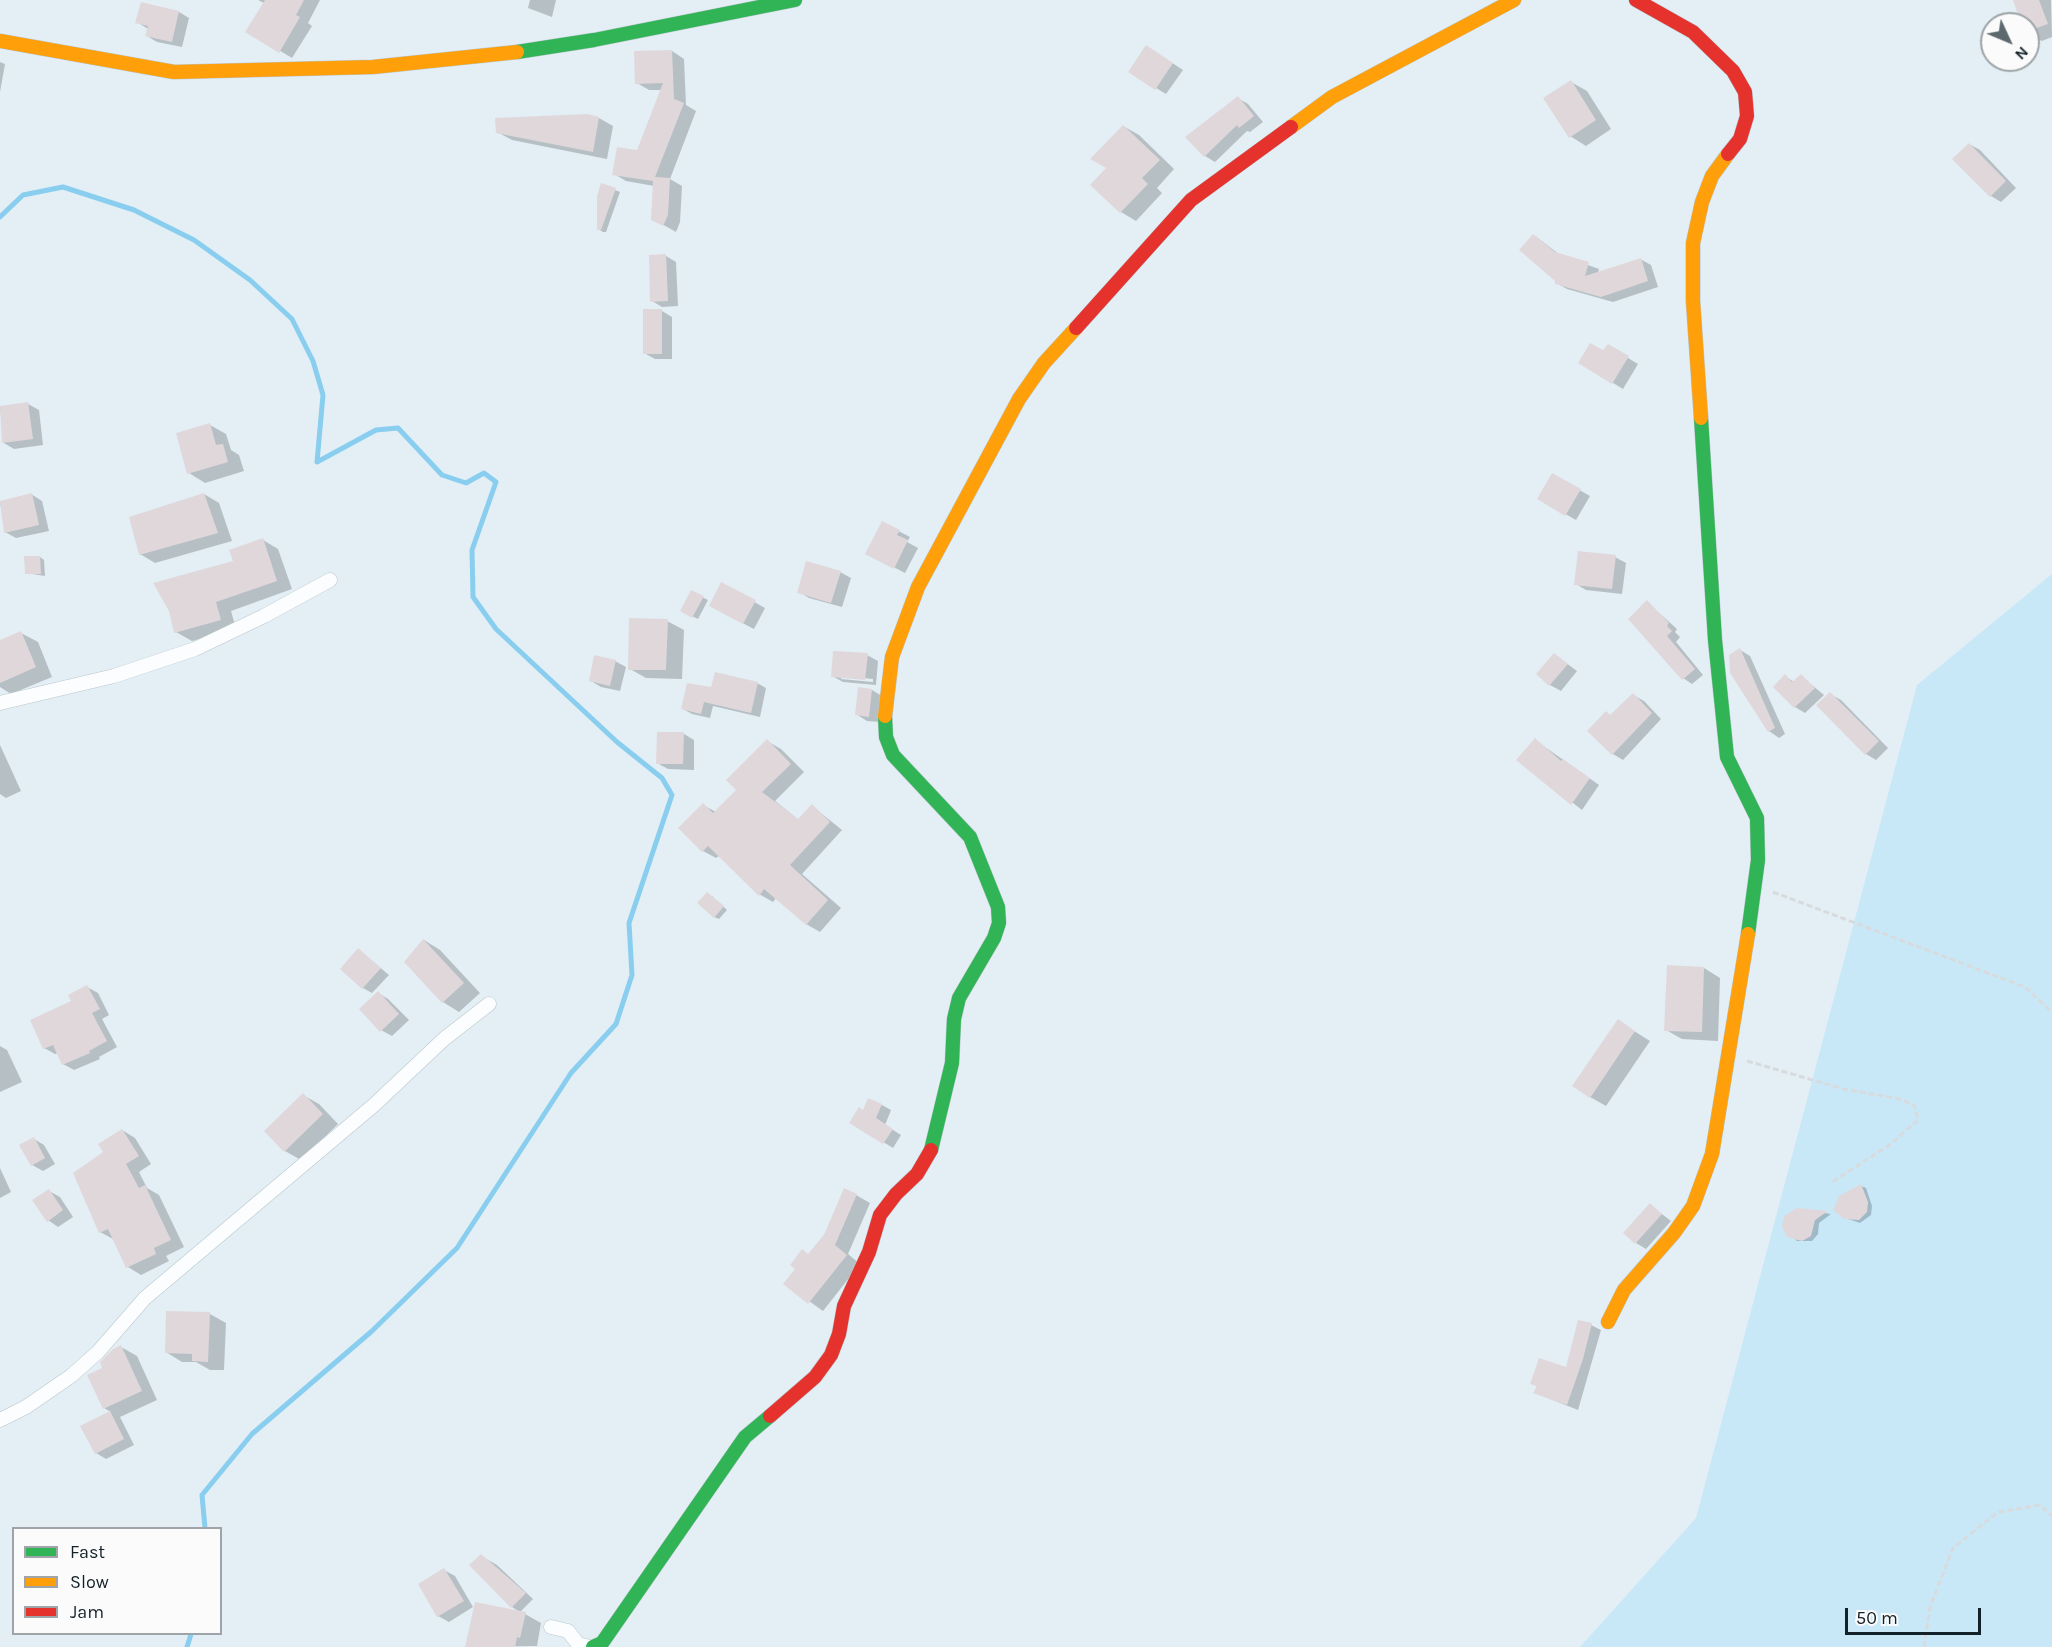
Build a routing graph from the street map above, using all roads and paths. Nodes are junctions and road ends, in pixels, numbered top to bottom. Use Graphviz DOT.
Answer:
graph roads {
  1 [pos="795,0"];
  2 [pos="1514,0"];
  3 [pos="1636,0"];
  4 [pos="0,41"];
  5 [pos="330,580"];
  6 [pos="0,702"];
  7 [pos="1754,886"];
  8 [pos="489,1004"];
  9 [pos="2052,1012"];
  10 [pos="1728,1057"];
  11 [pos="1832,1182"];
  12 [pos="1608,1322"];
  13 [pos="0,1420"];
  14 [pos="2052,1516"];
  15 [pos="551,1627"];
  16 [pos="591,1647"];
  17 [pos="1924,1647"];
  1 -- 4 [label="street"];
  2 -- 16 [label="street"];
  3 -- 7 [label="street"];
  5 -- 6 [label="street"];
  7 -- 9 [label="path"];
  7 -- 10 [label="street"];
  8 -- 13 [label="street"];
  10 -- 11 [label="path"];
  10 -- 12 [label="street"];
  14 -- 17 [label="path"];
  15 -- 16 [label="street"];
}
